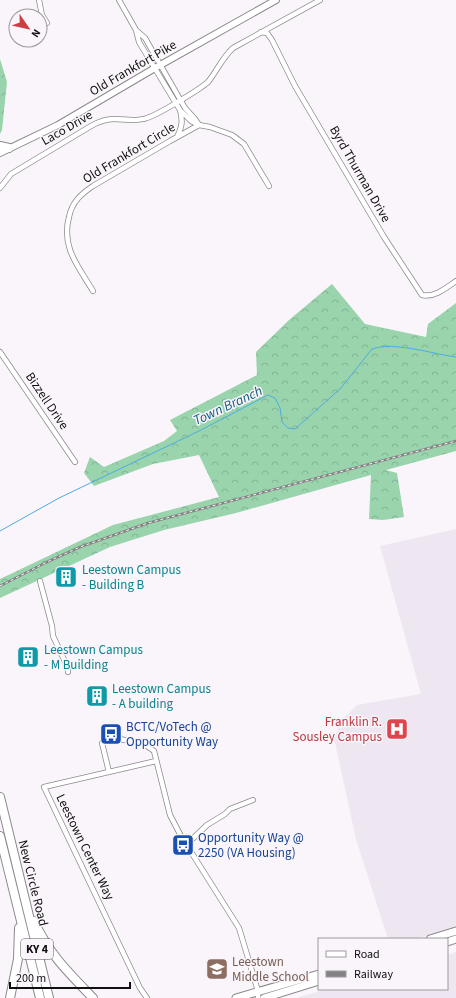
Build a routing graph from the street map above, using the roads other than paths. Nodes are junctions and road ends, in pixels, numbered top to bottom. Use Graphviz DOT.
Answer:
graph roads {
  1 [pos="119,0"];
  2 [pos="276,0"];
  3 [pos="320,0"];
  4 [pos="261,32"];
  5 [pos="158,66"];
  6 [pos="181,100"];
  7 [pos="176,102"];
  8 [pos="180,110"];
  9 [pos="199,125"];
  10 [pos="176,137"];
  11 [pos="0,146"];
  12 [pos="9,148"];
  13 [pos="0,153"];
  14 [pos="269,186"];
  15 [pos="0,188"];
  16 [pos="456,281"];
  17 [pos="93,291"];
  18 [pos="0,352"];
  19 [pos="75,462"];
  20 [pos="40,581"];
  21 [pos="68,672"];
  22 [pos="156,761"];
  23 [pos="109,772"];
  24 [pos="0,797"];
  25 [pos="253,800"];
  26 [pos="0,836"];
  27 [pos="186,845"];
  28 [pos="25,899"];
  29 [pos="19,913"];
  30 [pos="456,931"];
  31 [pos="433,938"];
  32 [pos="318,974"];
  33 [pos="318,981"];
  34 [pos="258,995"];
  35 [pos="10,998"];
  36 [pos="40,998"];
  37 [pos="49,998"];
  38 [pos="93,998"];
  39 [pos="147,998"];
  40 [pos="236,998"];
  41 [pos="264,998"];
  1 -- 5 [label="street"];
  2 -- 5 [label="main road, Old Frankfort Pike"];
  3 -- 4 [label="street, Laco Drive"];
  4 -- 6 [label="street, Laco Drive"];
  4 -- 16 [label="street, Byrd Thurman Drive"];
  5 -- 6 [label="street, Old Frankfort Circle"];
  5 -- 7 [label="street"];
  5 -- 12 [label="main road, Old Frankfort Pike"];
  6 -- 7 [label="street, Laco Drive"];
  6 -- 9 [label="street, Old Frankfort Circle"];
  7 -- 8 [label="street"];
  7 -- 15 [label="street, Laco Drive"];
  8 -- 9 [label="street, Old Frankfort Circle"];
  8 -- 10 [label="street"];
  9 -- 10 [label="street, Old Frankfort Circle"];
  9 -- 14 [label="street, Old Frankfort Circle"];
  10 -- 17 [label="street, Old Frankfort Circle"];
  11 -- 12 [label="highway"];
  12 -- 13 [label="main road, Old Frankfort Pike"];
  18 -- 19 [label="street, Bizzell Drive"];
  20 -- 21 [label="street"];
  22 -- 23 [label="street, Leestown Center Way"];
  22 -- 23 [label="street"];
  22 -- 27 [label="street"];
  23 -- 39 [label="street, Leestown Center Way"];
  24 -- 28 [label="highway, New Circle Road / KY 4"];
  25 -- 27 [label="street"];
  26 -- 29 [label="highway, New Circle Road / KY 4"];
  27 -- 34 [label="street"];
  28 -- 37 [label="highway, New Circle Road / KY 4"];
  28 -- 38 [label="highway"];
  29 -- 35 [label="highway"];
  29 -- 36 [label="highway, New Circle Road / KY 4"];
  30 -- 31 [label="main road"];
  32 -- 34 [label="main road"];
  33 -- 41 [label="main road"];
  34 -- 40 [label="main road"];
}
